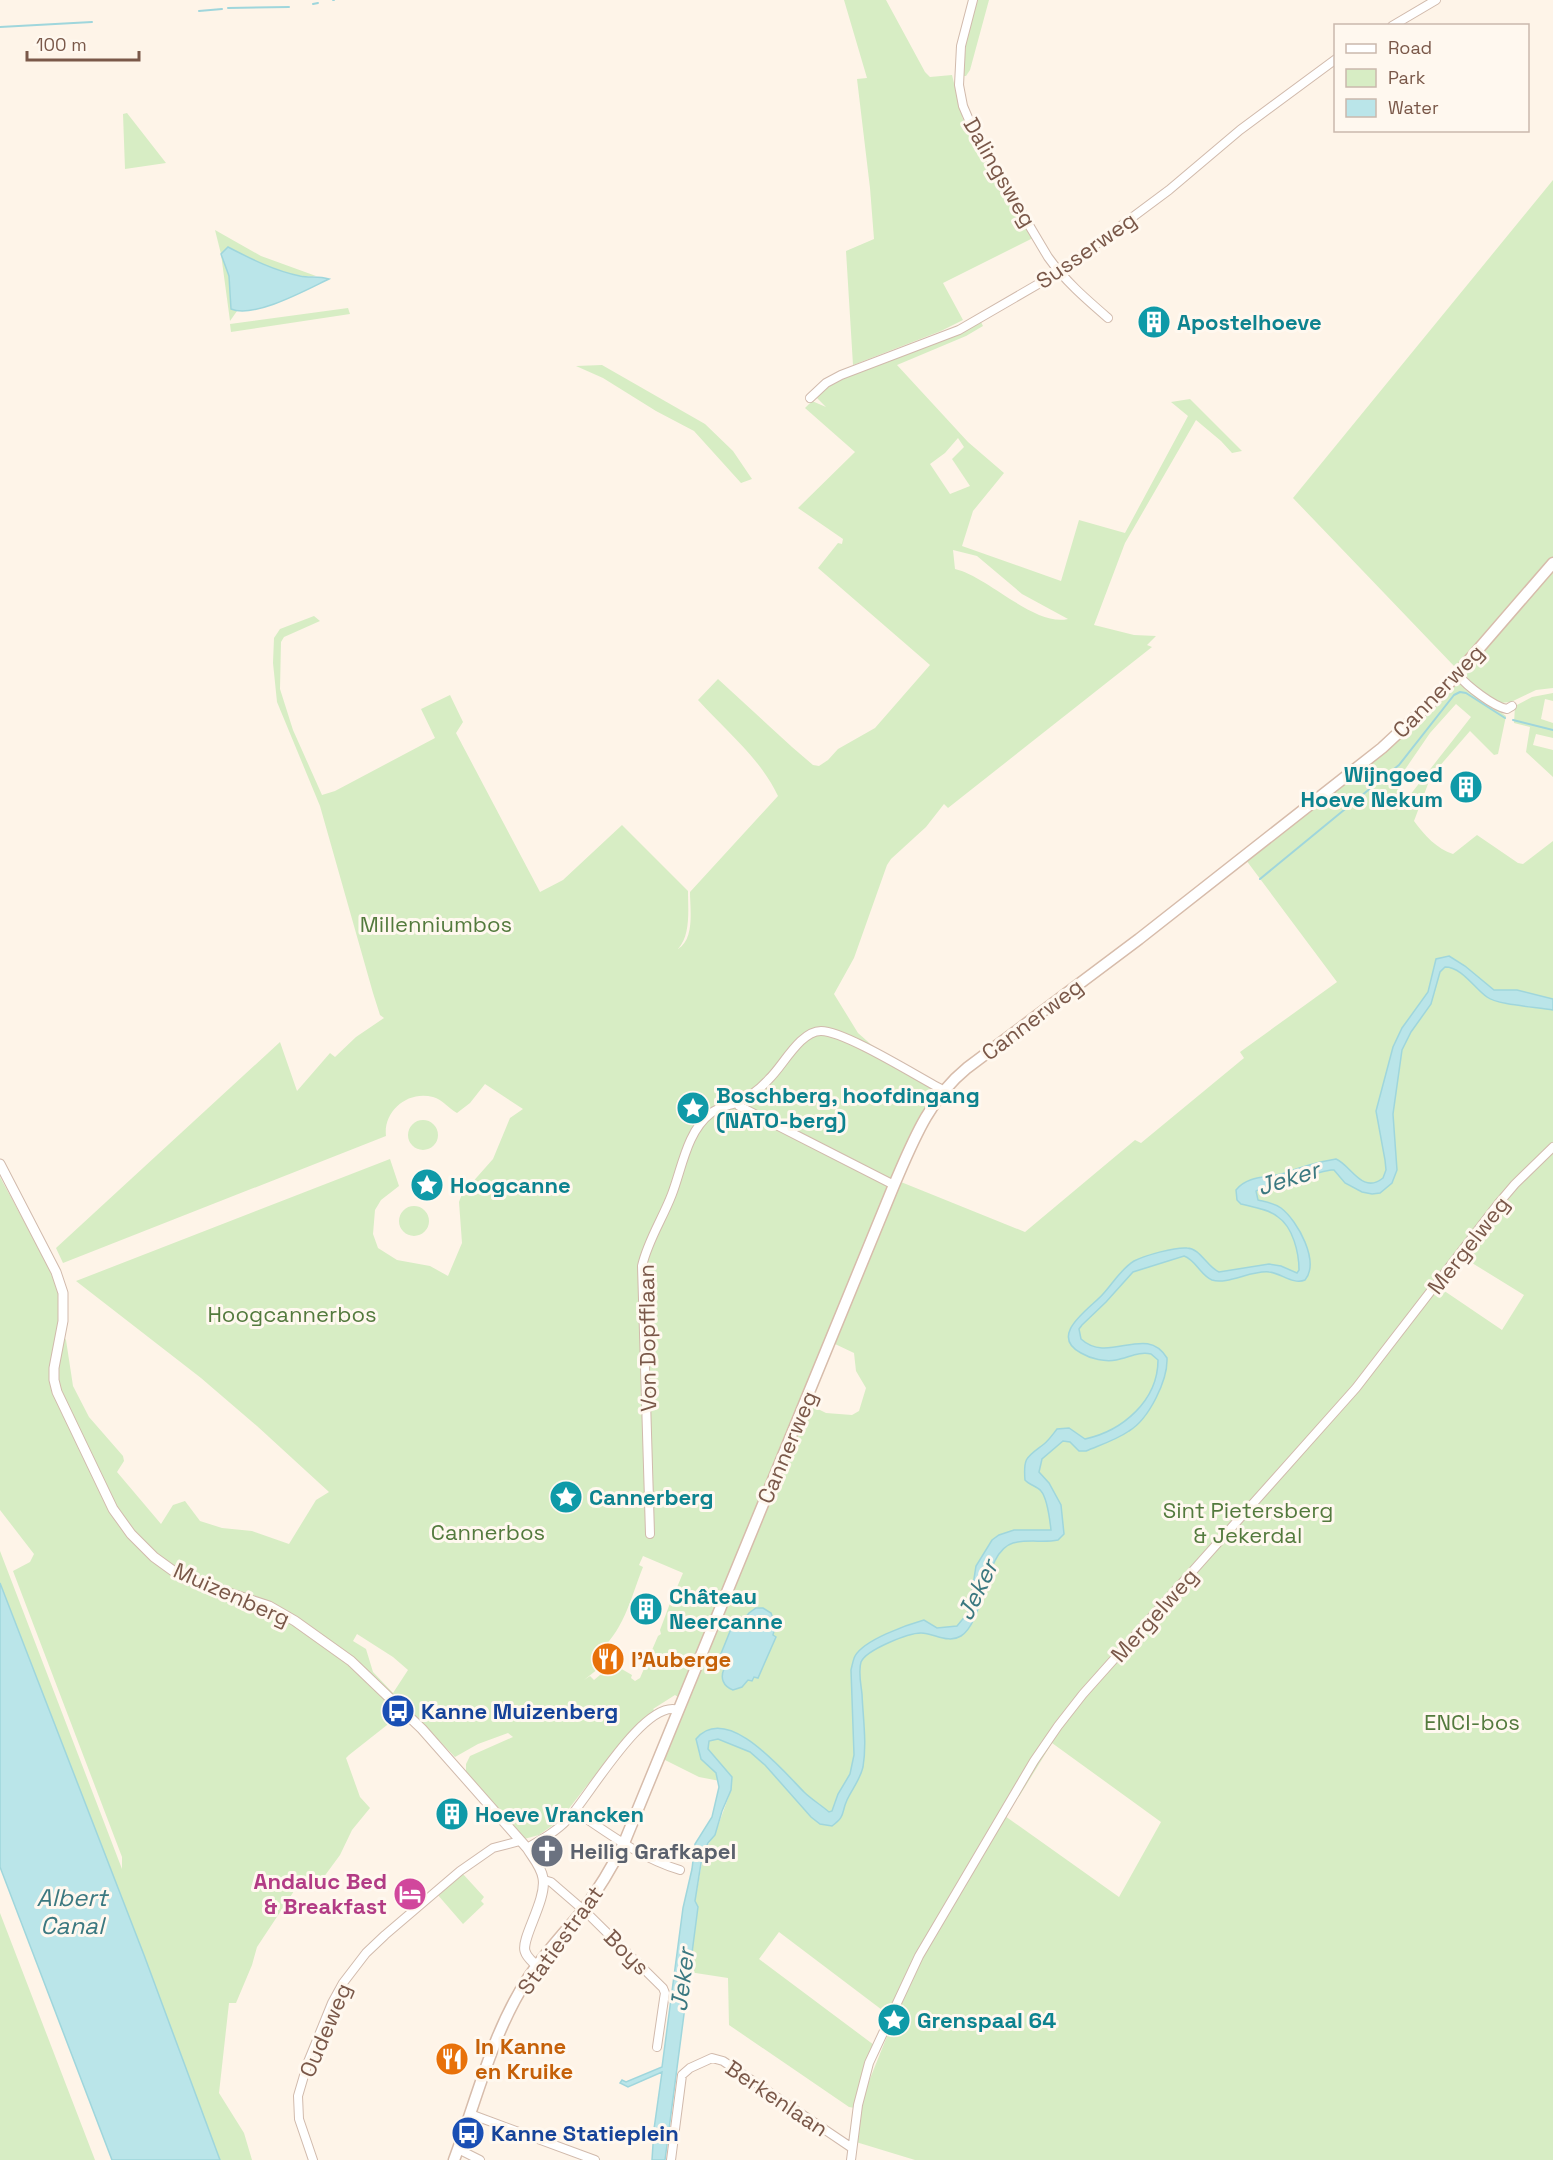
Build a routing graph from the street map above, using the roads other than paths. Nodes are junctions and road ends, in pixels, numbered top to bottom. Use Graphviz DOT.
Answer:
graph roads {
  1 [pos="974,0"];
  2 [pos="1436,0"];
  3 [pos="1395,24"];
  4 [pos="1334,60"];
  5 [pos="1059,272"];
  6 [pos="1108,318"];
  7 [pos="810,398"];
  8 [pos="1553,562"];
  9 [pos="1458,675"];
  10 [pos="1512,706"];
  11 [pos="943,1090"];
  12 [pos="737,1103"];
  13 [pos="1553,1147"];
  14 [pos="0,1164"];
  15 [pos="894,1185"];
  16 [pos="650,1534"];
  17 [pos="678,1710"];
  18 [pos="659,1755"];
  19 [pos="575,1811"];
  20 [pos="520,1841"];
  21 [pos="624,1843"];
  22 [pos="527,1848"];
  23 [pos="680,1870"];
  24 [pos="544,1880"];
  25 [pos="583,1910"];
  26 [pos="537,1966"];
  27 [pos="657,2047"];
  28 [pos="470,2114"];
  29 [pos="852,2148"];
  30 [pos="456,2155"];
  31 [pos="313,2160"];
  32 [pos="480,2160"];
  33 [pos="595,2160"];
  34 [pos="671,2160"];
  35 [pos="850,2160"];
  1 -- 5 [label="street, Dalingsweg"];
  2 -- 3 [label="street"];
  4 -- 5 [label="street, Susserweg"];
  5 -- 6 [label="street, Dalingsweg"];
  5 -- 7 [label="street, Susserweg"];
  8 -- 9 [label="main road, Cannerweg"];
  9 -- 10 [label="street"];
  9 -- 11 [label="main road, Cannerweg"];
  11 -- 12 [label="street, Von Dopfflaan"];
  11 -- 15 [label="main road, Cannerweg"];
  12 -- 15 [label="street"];
  12 -- 16 [label="street, Von Dopfflaan"];
  13 -- 29 [label="street, Mergelweg"];
  14 -- 20 [label="street, Muizenberg"];
  15 -- 17 [label="main road, Cannerweg"];
  17 -- 18 [label="main road, Cannerweg"];
  17 -- 19 [label="street"];
  18 -- 21 [label="main road, Statiestraat"];
  19 -- 21 [label="street"];
  19 -- 22 [label="street"];
  20 -- 22 [label="street, Muizenberg"];
  20 -- 31 [label="street, Oudeweg"];
  21 -- 23 [label="street"];
  21 -- 25 [label="main road, Statiestraat"];
  22 -- 24 [label="street, Muizenberg"];
  24 -- 25 [label="street, Boys"];
  24 -- 26 [label="street"];
  25 -- 26 [label="main road, Statiestraat"];
  25 -- 27 [label="street, Boys"];
  26 -- 28 [label="main road, Statiestraat"];
  28 -- 30 [label="main road, Statiestraat"];
  28 -- 33 [label="street"];
  29 -- 34 [label="street, Berkenlaan"];
  29 -- 35 [label="street, Mergelweg"];
  30 -- 32 [label="street"];
}
